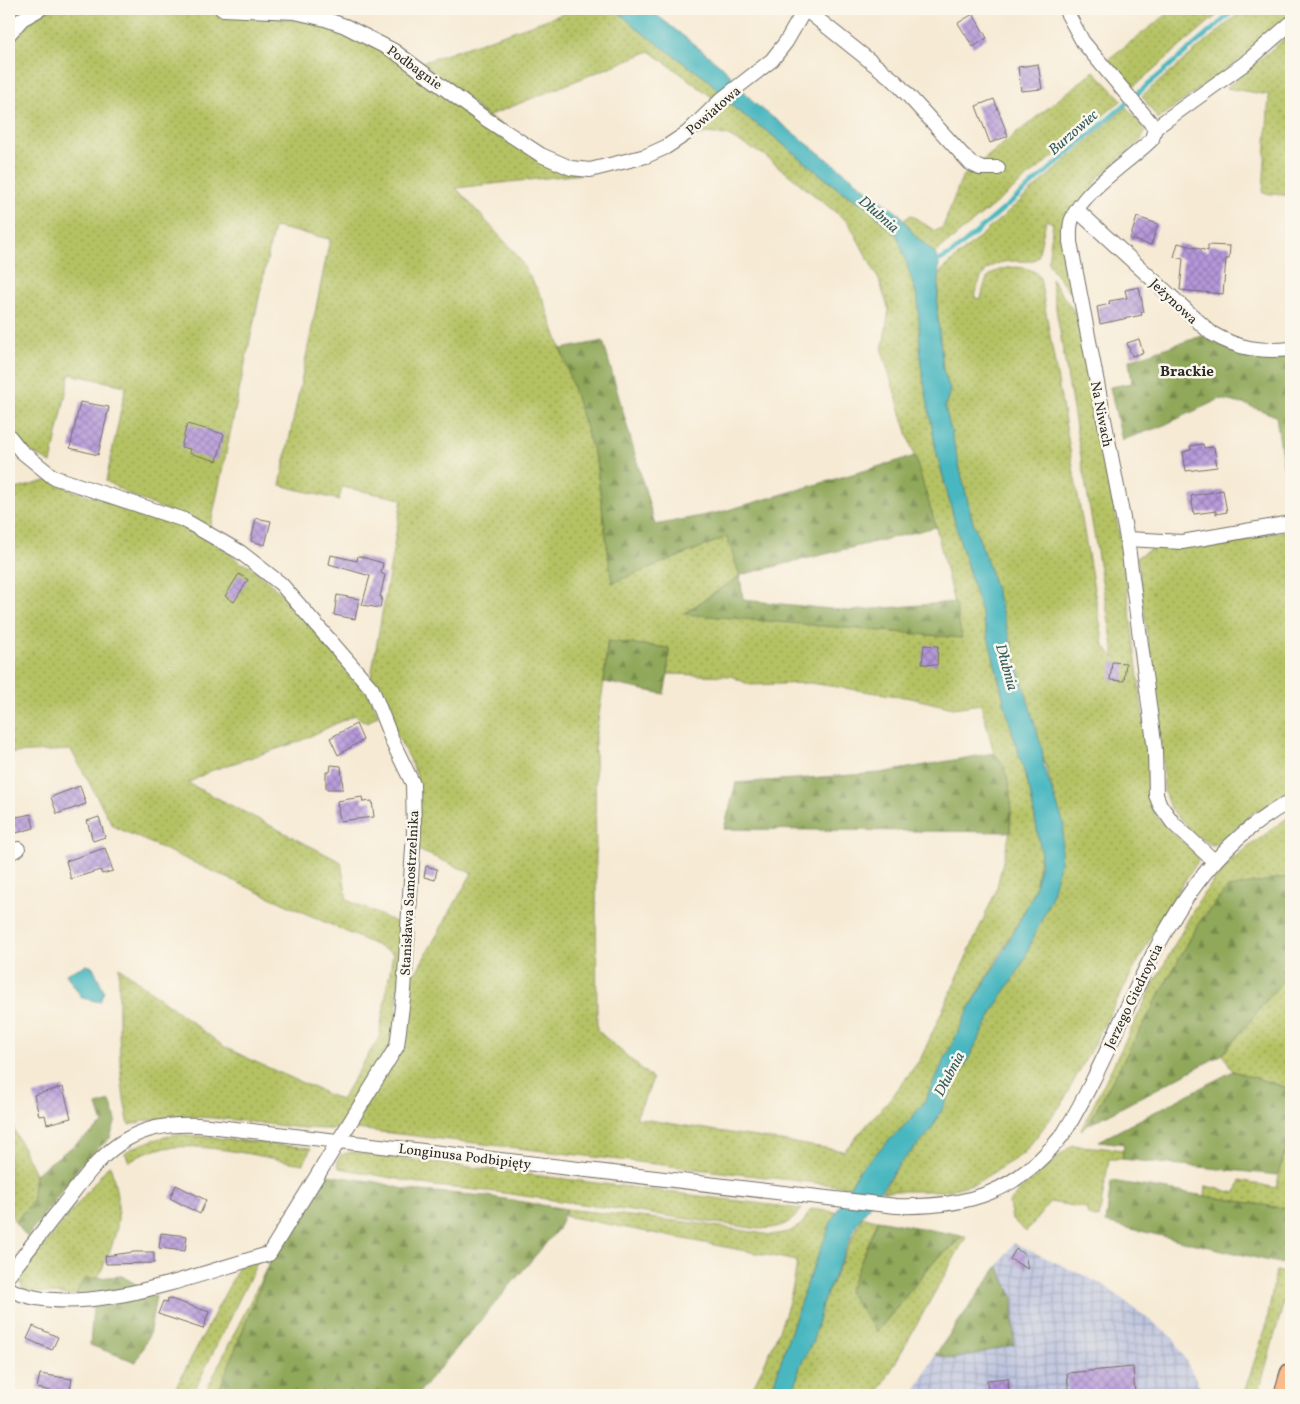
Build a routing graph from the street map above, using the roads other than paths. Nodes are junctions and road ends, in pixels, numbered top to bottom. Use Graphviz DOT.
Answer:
graph roads {
  1 [pos="40,9"];
  2 [pos="222,9"];
  3 [pos="805,9"];
  4 [pos="1065,9"];
  5 [pos="1291,23"];
  6 [pos="9,34"];
  7 [pos="1153,126"];
  8 [pos="998,168"];
  9 [pos="590,170"];
  10 [pos="1077,210"];
  11 [pos="1291,349"];
  12 [pos="9,436"];
  13 [pos="1291,523"];
  14 [pos="1127,539"];
  15 [pos="1291,801"];
  16 [pos="1214,862"];
  17 [pos="339,1141"];
  18 [pos="985,1196"];
  19 [pos="9,1275"];
  20 [pos="9,1289"];
  21 [pos="1291,1374"];
  22 [pos="1285,1395"];
  1 -- 6 [label="street"];
  2 -- 9 [label="street, Podbagnie"];
  3 -- 8 [label="street"];
  3 -- 9 [label="street, Powiatowa"];
  4 -- 7 [label="street"];
  5 -- 7 [label="street"];
  7 -- 10 [label="street, Na Niwach"];
  10 -- 11 [label="street, Jeżynowa"];
  10 -- 14 [label="street, Na Niwach"];
  12 -- 17 [label="street, Stanisława Samostrzelnika"];
  13 -- 14 [label="street"];
  14 -- 16 [label="street, Na Niwach"];
  15 -- 16 [label="street, Jerzego Giedroycia"];
  16 -- 18 [label="street, Jerzego Giedroycia"];
  17 -- 18 [label="street, Longinusa Podbipięty"];
  17 -- 19 [label="street, Longinusa Podbipięty"];
  17 -- 20 [label="street, Stanisława Samostrzelnika"];
  21 -- 22 [label="highway"];
}
